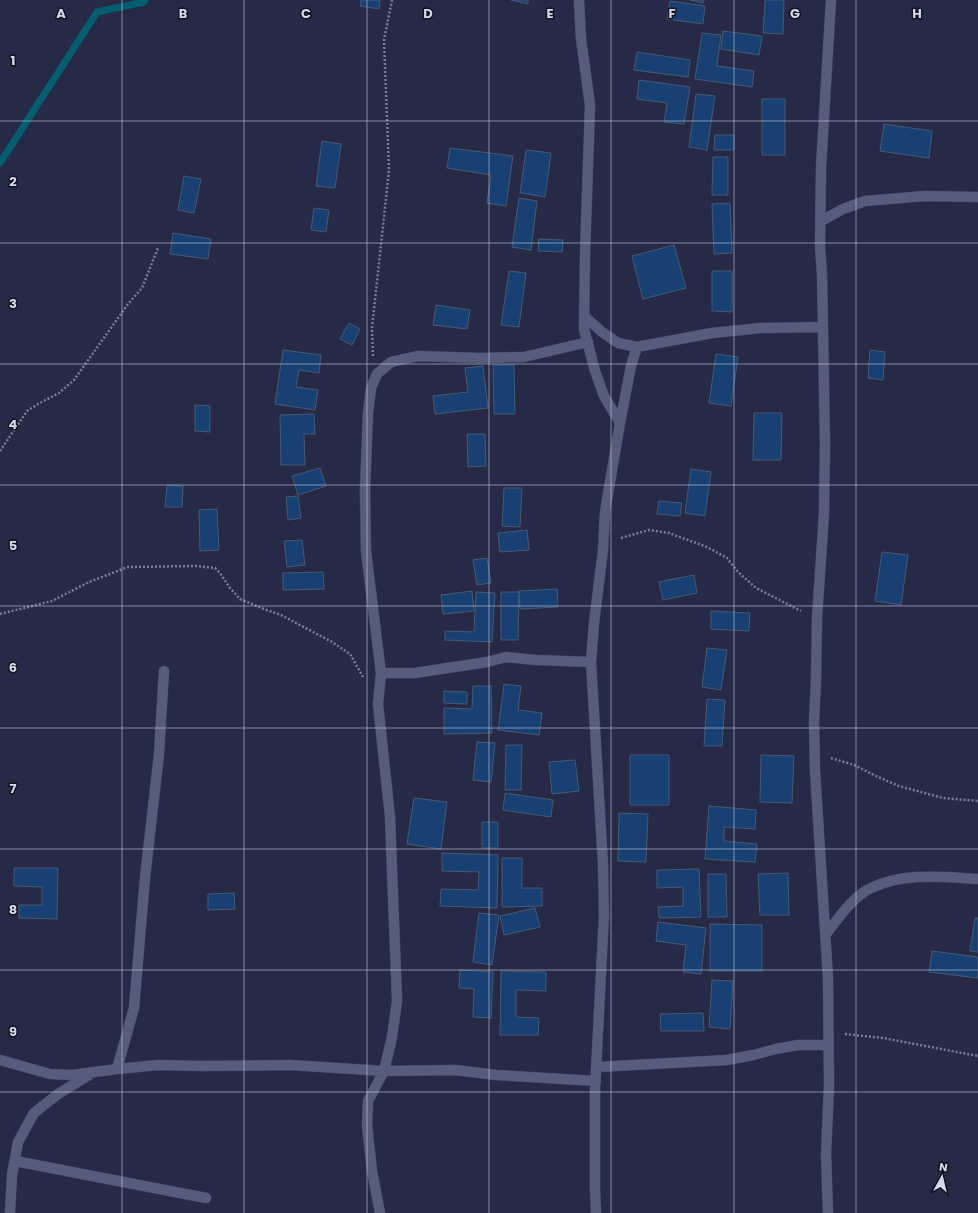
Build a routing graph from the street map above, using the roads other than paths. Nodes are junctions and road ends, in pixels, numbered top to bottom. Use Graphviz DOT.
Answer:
graph roads {
  1 [pos="579,0"];
  2 [pos="831,0"];
  3 [pos="978,197"];
  4 [pos="821,221"];
  5 [pos="584,316"];
  6 [pos="823,327"];
  7 [pos="588,342"];
  8 [pos="637,347"];
  9 [pos="620,423"];
  10 [pos="591,662"];
  11 [pos="164,671"];
  12 [pos="381,673"];
  13 [pos="978,879"];
  14 [pos="826,934"];
  15 [pos="828,1045"];
  16 [pos="0,1060"];
  17 [pos="597,1067"];
  18 [pos="116,1069"];
  19 [pos="384,1071"];
  20 [pos="94,1072"];
  21 [pos="596,1082"];
  22 [pos="15,1160"];
  23 [pos="206,1198"];
  24 [pos="10,1213"];
  25 [pos="380,1213"];
  26 [pos="596,1213"];
  27 [pos="828,1213"];
  1 -- 5 [label="street"];
  2 -- 4 [label="street"];
  3 -- 4 [label="street"];
  4 -- 6 [label="street"];
  5 -- 7 [label="street"];
  5 -- 8 [label="street"];
  6 -- 8 [label="street"];
  6 -- 14 [label="street"];
  7 -- 9 [label="street"];
  7 -- 12 [label="street"];
  8 -- 9 [label="street"];
  9 -- 10 [label="street"];
  10 -- 12 [label="street"];
  10 -- 17 [label="street"];
  11 -- 18 [label="street"];
  12 -- 19 [label="street"];
  13 -- 14 [label="street"];
  14 -- 15 [label="street"];
  15 -- 17 [label="street"];
  15 -- 27 [label="street"];
  16 -- 20 [label="street"];
  17 -- 21 [label="street"];
  18 -- 19 [label="street"];
  18 -- 20 [label="street"];
  19 -- 21 [label="street"];
  19 -- 25 [label="street"];
  20 -- 22 [label="street"];
  21 -- 26 [label="street"];
  22 -- 23 [label="street"];
  22 -- 24 [label="street"];
}
